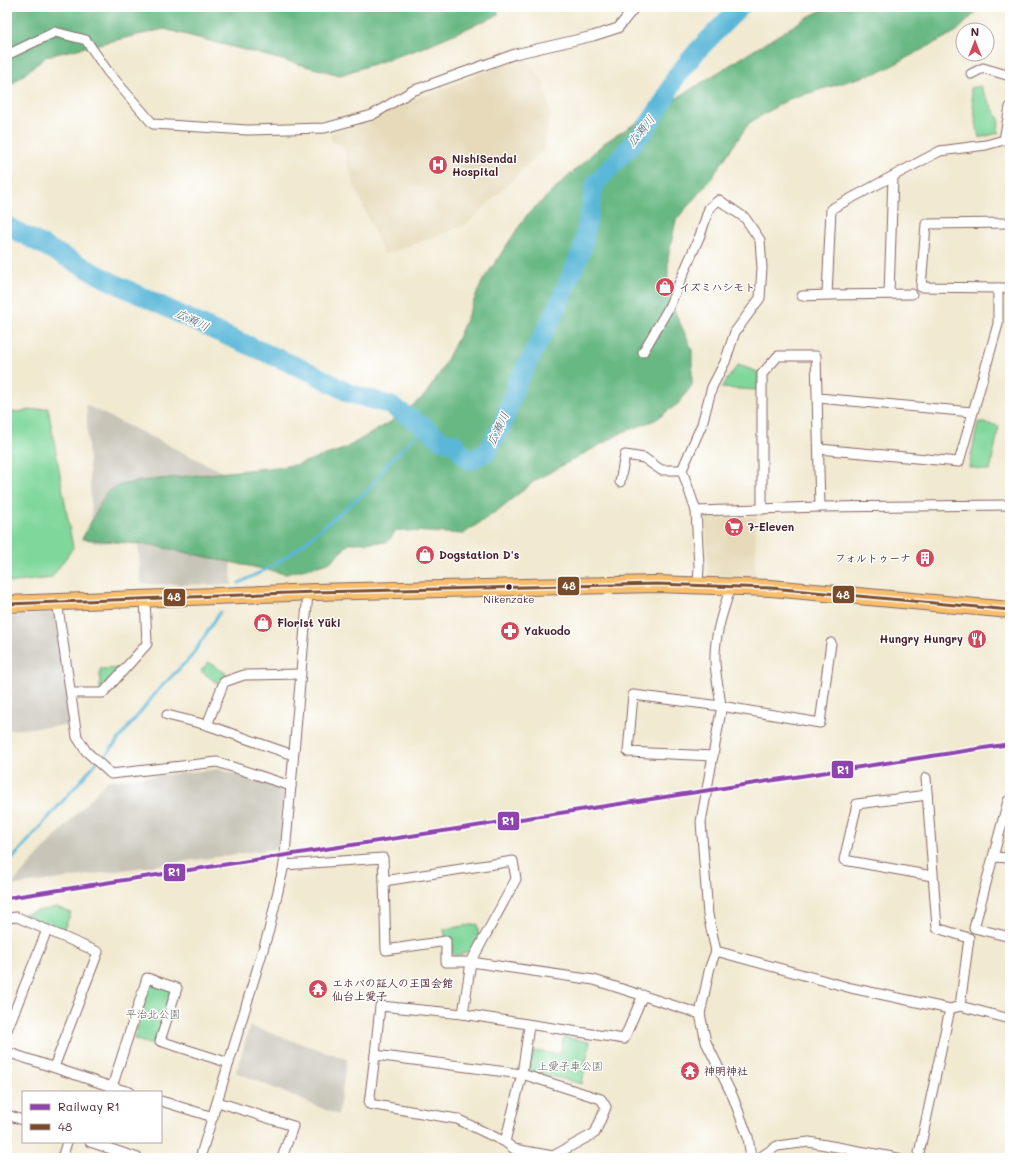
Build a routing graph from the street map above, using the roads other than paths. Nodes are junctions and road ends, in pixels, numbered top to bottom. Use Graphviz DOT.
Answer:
graph roads {
  1 [pos="635,7"];
  2 [pos="7,55"];
  3 [pos="971,74"];
  4 [pos="1010,76"];
  5 [pos="1010,107"];
  6 [pos="893,177"];
  7 [pos="1010,223"];
  8 [pos="998,288"];
  9 [pos="1010,288"];
  10 [pos="889,294"];
  11 [pos="912,294"];
  12 [pos="827,295"];
  13 [pos="802,296"];
  14 [pos="642,352"];
  15 [pos="818,398"];
  16 [pos="972,412"];
  17 [pos="819,449"];
  18 [pos="682,470"];
  19 [pos="620,482"];
  20 [pos="1010,506"];
  21 [pos="820,507"];
  22 [pos="762,509"];
  23 [pos="696,511"];
  24 [pos="698,585"];
  25 [pos="731,586"];
  26 [pos="308,593"];
  27 [pos="145,598"];
  28 [pos="57,601"];
  29 [pos="7,604"];
  30 [pos="1010,610"];
  31 [pos="831,642"];
  32 [pos="300,674"];
  33 [pos="71,693"];
  34 [pos="721,706"];
  35 [pos="167,715"];
  36 [pos="207,725"];
  37 [pos="293,755"];
  38 [pos="713,756"];
  39 [pos="926,778"];
  40 [pos="290,786"];
  41 [pos="927,795"];
  42 [pos="1010,801"];
  43 [pos="994,857"];
  44 [pos="1010,858"];
  45 [pos="284,866"];
  46 [pos="932,876"];
  47 [pos="384,881"];
  48 [pos="7,918"];
  49 [pos="47,930"];
  50 [pos="1010,937"];
  51 [pos="716,951"];
  52 [pos="472,962"];
  53 [pos="642,995"];
  54 [pos="960,1006"];
  55 [pos="950,1009"];
  56 [pos="463,1014"];
  57 [pos="700,1014"];
  58 [pos="1010,1019"];
  59 [pos="529,1026"];
  60 [pos="7,1030"];
  61 [pos="7,1052"];
  62 [pos="375,1055"];
  63 [pos="229,1063"];
  64 [pos="54,1067"];
  65 [pos="522,1074"];
  66 [pos="111,1089"];
  67 [pos="124,1091"];
  68 [pos="162,1102"];
  69 [pos="218,1102"];
  70 [pos="7,1115"];
  71 [pos="213,1117"];
  72 [pos="22,1120"];
  73 [pos="505,1142"];
  74 [pos="67,1143"];
  75 [pos="95,1143"];
  76 [pos="62,1158"];
  77 [pos="138,1158"];
  78 [pos="200,1158"];
  79 [pos="282,1158"];
  80 [pos="751,1158"];
  81 [pos="759,1158"];
  82 [pos="898,1158"];
  83 [pos="918,1158"];
  1 -- 2 [label="street"];
  3 -- 4 [label="street"];
  5 -- 6 [label="street"];
  6 -- 10 [label="street"];
  6 -- 12 [label="street"];
  7 -- 8 [label="street"];
  8 -- 9 [label="street"];
  8 -- 16 [label="street"];
  10 -- 11 [label="street"];
  10 -- 12 [label="street"];
  12 -- 13 [label="street"];
  14 -- 18 [label="street"];
  15 -- 16 [label="street"];
  15 -- 17 [label="street"];
  15 -- 22 [label="street"];
  16 -- 17 [label="street"];
  17 -- 21 [label="street"];
  18 -- 19 [label="street"];
  18 -- 23 [label="street"];
  20 -- 21 [label="street"];
  21 -- 22 [label="street"];
  22 -- 23 [label="street"];
  23 -- 24 [label="street"];
  24 -- 25 [label="highway"];
  24 -- 26 [label="highway"];
  25 -- 30 [label="highway"];
  25 -- 34 [label="street"];
  26 -- 27 [label="highway"];
  26 -- 32 [label="street"];
  27 -- 28 [label="highway"];
  27 -- 33 [label="street"];
  28 -- 29 [label="highway"];
  28 -- 33 [label="street"];
  31 -- 34 [label="street"];
  32 -- 36 [label="street"];
  32 -- 37 [label="street"];
  33 -- 40 [label="street"];
  34 -- 38 [label="street"];
  34 -- 38 [label="street"];
  35 -- 36 [label="street"];
  36 -- 37 [label="street"];
  37 -- 40 [label="street"];
  38 -- 51 [label="street"];
  39 -- 41 [label="street"];
  40 -- 45 [label="street"];
  41 -- 46 [label="street"];
  41 -- 46 [label="street"];
  42 -- 43 [label="street"];
  43 -- 44 [label="street"];
  43 -- 50 [label="street"];
  45 -- 47 [label="street"];
  45 -- 63 [label="street"];
  46 -- 54 [label="street"];
  47 -- 52 [label="street"];
  47 -- 52 [label="street"];
  48 -- 49 [label="street"];
  49 -- 60 [label="street"];
  49 -- 64 [label="street"];
  51 -- 55 [label="street"];
  51 -- 57 [label="street"];
  52 -- 53 [label="street"];
  52 -- 56 [label="street"];
  53 -- 57 [label="street"];
  53 -- 59 [label="street"];
  54 -- 55 [label="street"];
  54 -- 58 [label="street"];
  55 -- 83 [label="street"];
  56 -- 59 [label="street"];
  56 -- 62 [label="street"];
  57 -- 80 [label="street"];
  59 -- 65 [label="street"];
  61 -- 64 [label="street"];
  62 -- 65 [label="street"];
  62 -- 73 [label="street"];
  63 -- 66 [label="street"];
  63 -- 69 [label="street"];
  64 -- 66 [label="street"];
  65 -- 73 [label="street"];
  65 -- 73 [label="street"];
  66 -- 67 [label="street"];
  68 -- 71 [label="street"];
  69 -- 71 [label="street"];
  69 -- 79 [label="street"];
  70 -- 72 [label="street"];
  71 -- 78 [label="street"];
  74 -- 76 [label="street"];
  75 -- 77 [label="street"];
  81 -- 82 [label="street"];
}
